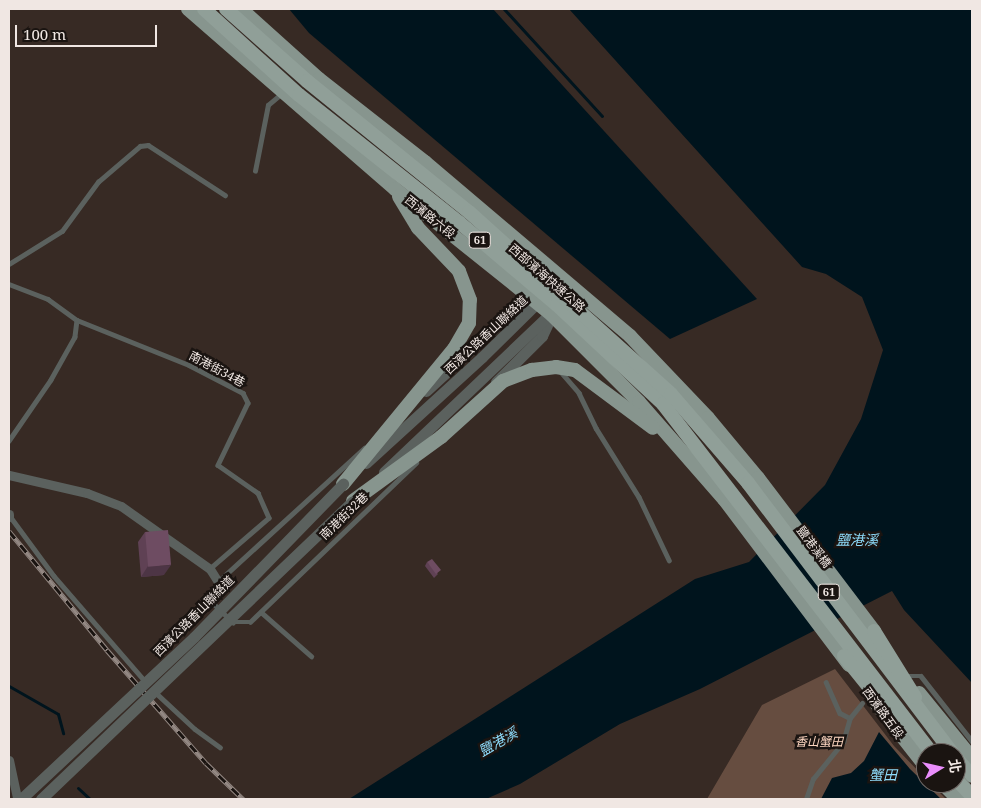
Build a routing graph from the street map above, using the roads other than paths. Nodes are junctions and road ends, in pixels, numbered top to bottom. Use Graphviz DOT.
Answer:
graph roads {
  1 [pos="188,9"];
  2 [pos="204,9"];
  3 [pos="226,9"];
  4 [pos="241,9"];
  5 [pos="282,93"];
  6 [pos="255,171"];
  7 [pos="395,189"];
  8 [pos="224,195"];
  9 [pos="9,264"];
  10 [pos="9,284"];
  11 [pos="549,291"];
  12 [pos="557,306"];
  13 [pos="77,320"];
  14 [pos="556,367"];
  15 [pos="396,418"];
  16 [pos="441,437"];
  17 [pos="9,441"];
  18 [pos="689,460"];
  19 [pos="9,475"];
  20 [pos="753,481"];
  21 [pos="343,484"];
  22 [pos="729,496"];
  23 [pos="353,501"];
  24 [pos="9,516"];
  25 [pos="669,560"];
  26 [pos="210,569"];
  27 [pos="218,582"];
  28 [pos="261,612"];
  29 [pos="874,631"];
  30 [pos="311,656"];
  31 [pos="844,656"];
  32 [pos="898,676"];
  33 [pos="826,682"];
  34 [pos="915,697"];
  35 [pos="862,703"];
  36 [pos="889,712"];
  37 [pos="850,718"];
  38 [pos="972,741"];
  39 [pos="922,743"];
  40 [pos="945,743"];
  41 [pos="220,747"];
  42 [pos="916,752"];
  43 [pos="972,758"];
  44 [pos="10,764"];
  45 [pos="19,799"];
  46 [pos="40,799"];
  47 [pos="806,799"];
  1 -- 5 [label="main road, 西濱路六段 / 61"];
  2 -- 11 [label="highway, 西部濱海快速公路 / 61"];
  3 -- 11 [label="highway, 西部濱海快速公路 / 61"];
  4 -- 11 [label="main road, 西濱路六段 / 61"];
  5 -- 6 [label="lane"];
  5 -- 7 [label="main road, 西濱路六段 / 61"];
  7 -- 11 [label="main road, 西濱路六段 / 61"];
  7 -- 15 [label="main road"];
  8 -- 9 [label="lane"];
  10 -- 13 [label="lane, 南港街34巷"];
  11 -- 12 [label="highway, 西部濱海快速公路 / 61"];
  11 -- 12 [label="main road, 西濱路六段 / 61"];
  11 -- 15 [label="street"];
  11 -- 20 [label="main road, 西濱路六段 / 61"];
  11 -- 21 [label="street, 西濱公路香山聯絡道"];
  12 -- 16 [label="street"];
  12 -- 18 [label="main road, 西濱路六段 / 61"];
  12 -- 20 [label="highway, 西部濱海快速公路 / 61"];
  12 -- 22 [label="highway, 西部濱海快速公路 / 61"];
  12 -- 23 [label="street"];
  13 -- 17 [label="lane"];
  13 -- 26 [label="lane, 南港街34巷"];
  14 -- 16 [label="main road"];
  14 -- 18 [label="main road"];
  14 -- 25 [label="lane"];
  15 -- 21 [label="main road"];
  15 -- 27 [label="lane"];
  16 -- 23 [label="main road"];
  16 -- 28 [label="lane, 南港街32巷"];
  18 -- 22 [label="main road, 西濱路六段 / 61"];
  19 -- 26 [label="street"];
  20 -- 29 [label="main road, 鹽港溪橋 / 61"];
  20 -- 34 [label="highway, 鹽港溪橋 / 61"];
  21 -- 45 [label="street, 西濱公路香山聯絡道, bridge"];
  22 -- 31 [label="main road, 61"];
  22 -- 36 [label="highway, 61"];
  23 -- 46 [label="street, bridge"];
  24 -- 41 [label="lane"];
  26 -- 27 [label="street"];
  27 -- 28 [label="lane, 南港街32巷"];
  28 -- 30 [label="lane"];
  29 -- 34 [label="highway, bridge"];
  31 -- 36 [label="highway"];
  32 -- 38 [label="lane"];
  33 -- 37 [label="lane"];
  34 -- 40 [label="highway"];
  34 -- 43 [label="main road, 61"];
  35 -- 37 [label="lane"];
  36 -- 39 [label="highway, 61"];
  36 -- 42 [label="main road, 西濱路五段 / 61"];
  37 -- 47 [label="lane"];
  44 -- 45 [label="street"];
}
